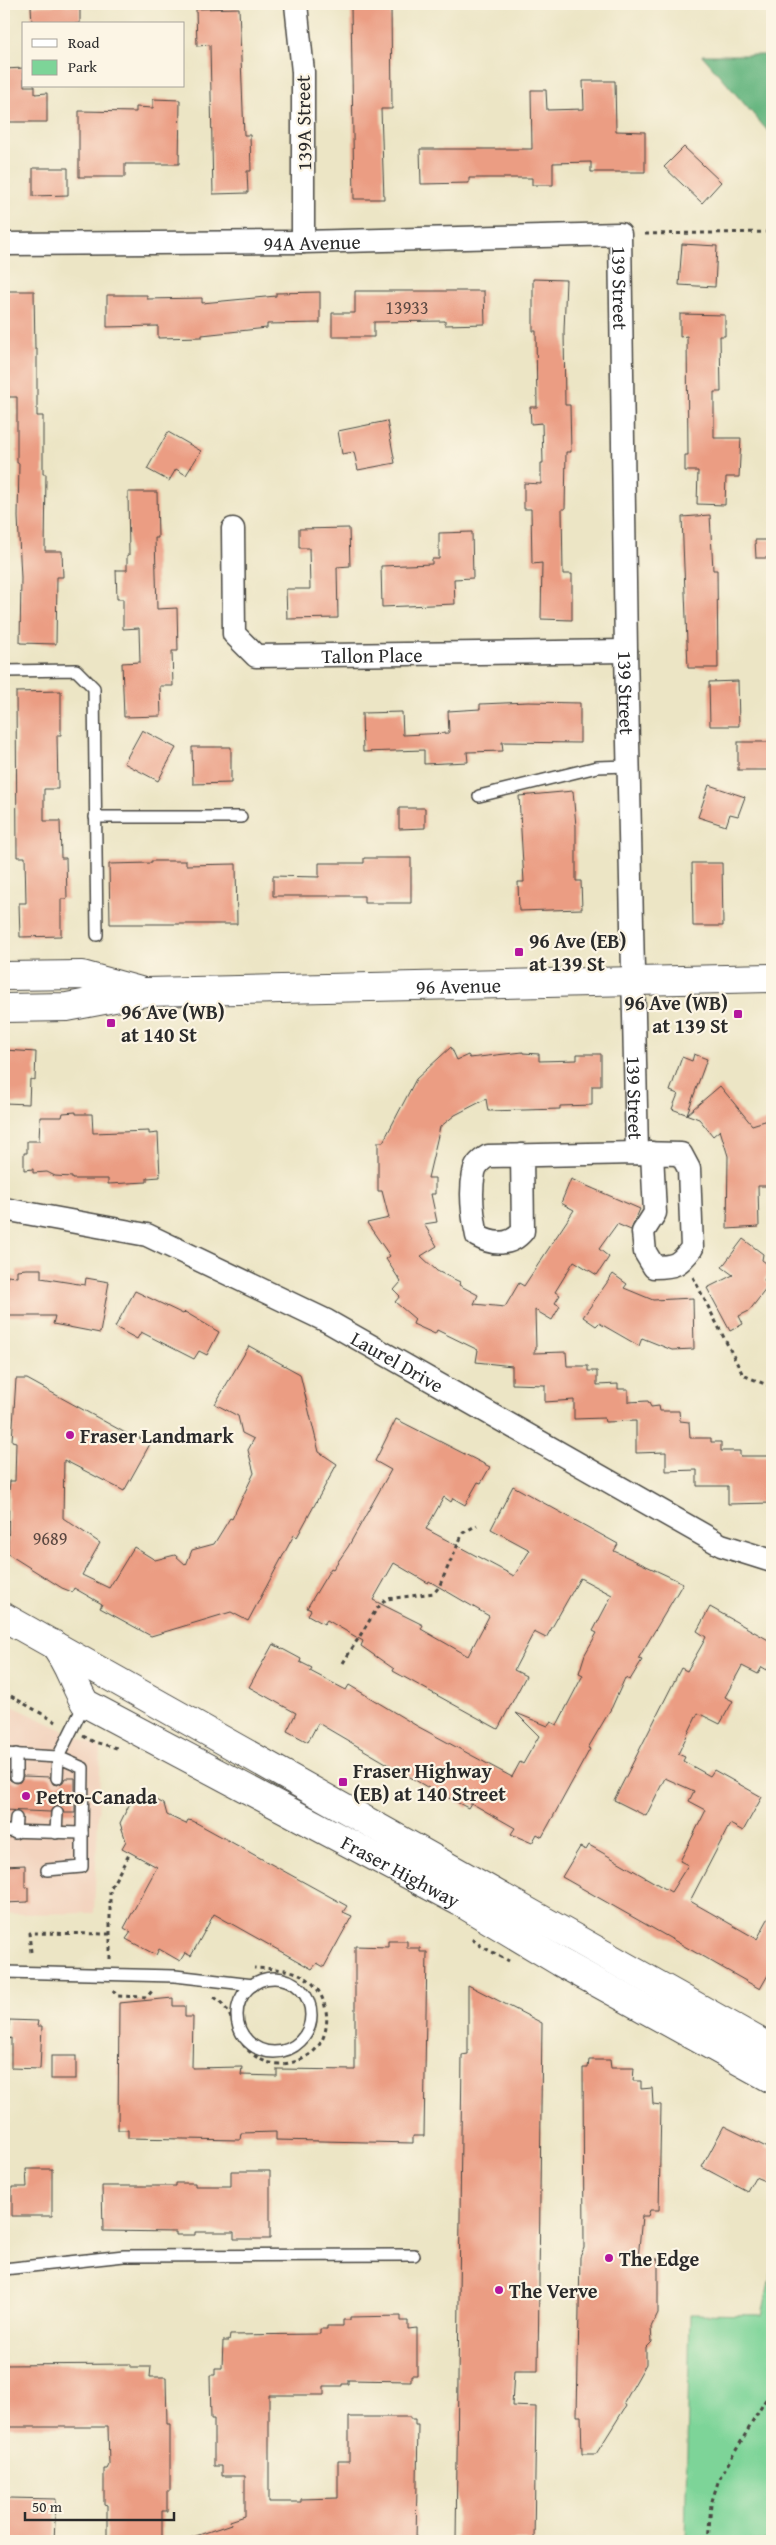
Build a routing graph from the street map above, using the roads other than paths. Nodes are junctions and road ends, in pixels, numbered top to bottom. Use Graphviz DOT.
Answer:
graph roads {
  1 [pos="296,4"];
  2 [pos="620,234"];
  3 [pos="303,242"];
  4 [pos="4,244"];
  5 [pos="233,529"];
  6 [pos="626,651"];
  7 [pos="4,671"];
  8 [pos="628,766"];
  9 [pos="479,796"];
  10 [pos="95,817"];
  11 [pos="241,817"];
  12 [pos="97,935"];
  13 [pos="4,976"];
  14 [pos="772,978"];
  15 [pos="633,980"];
  16 [pos="146,992"];
  17 [pos="4,1008"];
  18 [pos="645,1153"];
  19 [pos="522,1155"];
  20 [pos="4,1209"];
  21 [pos="772,1561"];
  22 [pos="4,1617"];
  23 [pos="52,1644"];
  24 [pos="85,1703"];
  25 [pos="10,1754"];
  26 [pos="58,1756"];
  27 [pos="16,1776"];
  28 [pos="57,1778"];
  29 [pos="56,1812"];
  30 [pos="16,1818"];
  31 [pos="10,1832"];
  32 [pos="56,1833"];
  33 [pos="82,1833"];
  34 [pos="47,1870"];
  35 [pos="4,1972"];
  36 [pos="253,1985"];
  37 [pos="772,2048"];
  38 [pos="772,2079"];
  39 [pos="414,2255"];
  40 [pos="4,2269"];
  1 -- 3 [label="street, 139A Street"];
  2 -- 3 [label="street, 94A Avenue"];
  2 -- 6 [label="street, 139 Street"];
  3 -- 4 [label="street, 94A Avenue"];
  5 -- 6 [label="street, Tallon Place"];
  6 -- 8 [label="street, 139 Street"];
  7 -- 10 [label="lane"];
  8 -- 9 [label="lane"];
  8 -- 15 [label="street, 139 Street"];
  10 -- 11 [label="lane"];
  10 -- 12 [label="lane"];
  13 -- 16 [label="main road, 96 Avenue"];
  14 -- 15 [label="main road, 96 Avenue"];
  15 -- 16 [label="main road, 96 Avenue"];
  15 -- 18 [label="street, 139 Street"];
  16 -- 17 [label="main road, 96 Avenue"];
  18 -- 18 [label="street, 139 Street"];
  18 -- 19 [label="street, 139 Street"];
  20 -- 21 [label="street, Laurel Drive"];
  22 -- 23 [label="main road, Fraser Highway"];
  23 -- 24 [label="main road, Fraser Highway"];
  23 -- 37 [label="main road, Fraser Highway"];
  24 -- 26 [label="lane"];
  24 -- 38 [label="main road, Fraser Highway"];
  25 -- 26 [label="lane"];
  25 -- 27 [label="lane"];
  26 -- 28 [label="lane"];
  26 -- 33 [label="lane"];
  29 -- 32 [label="lane"];
  30 -- 31 [label="lane"];
  31 -- 32 [label="lane"];
  32 -- 33 [label="lane"];
  33 -- 34 [label="lane"];
  35 -- 36 [label="lane"];
  36 -- 36 [label="lane"];
  39 -- 40 [label="lane"];
}
